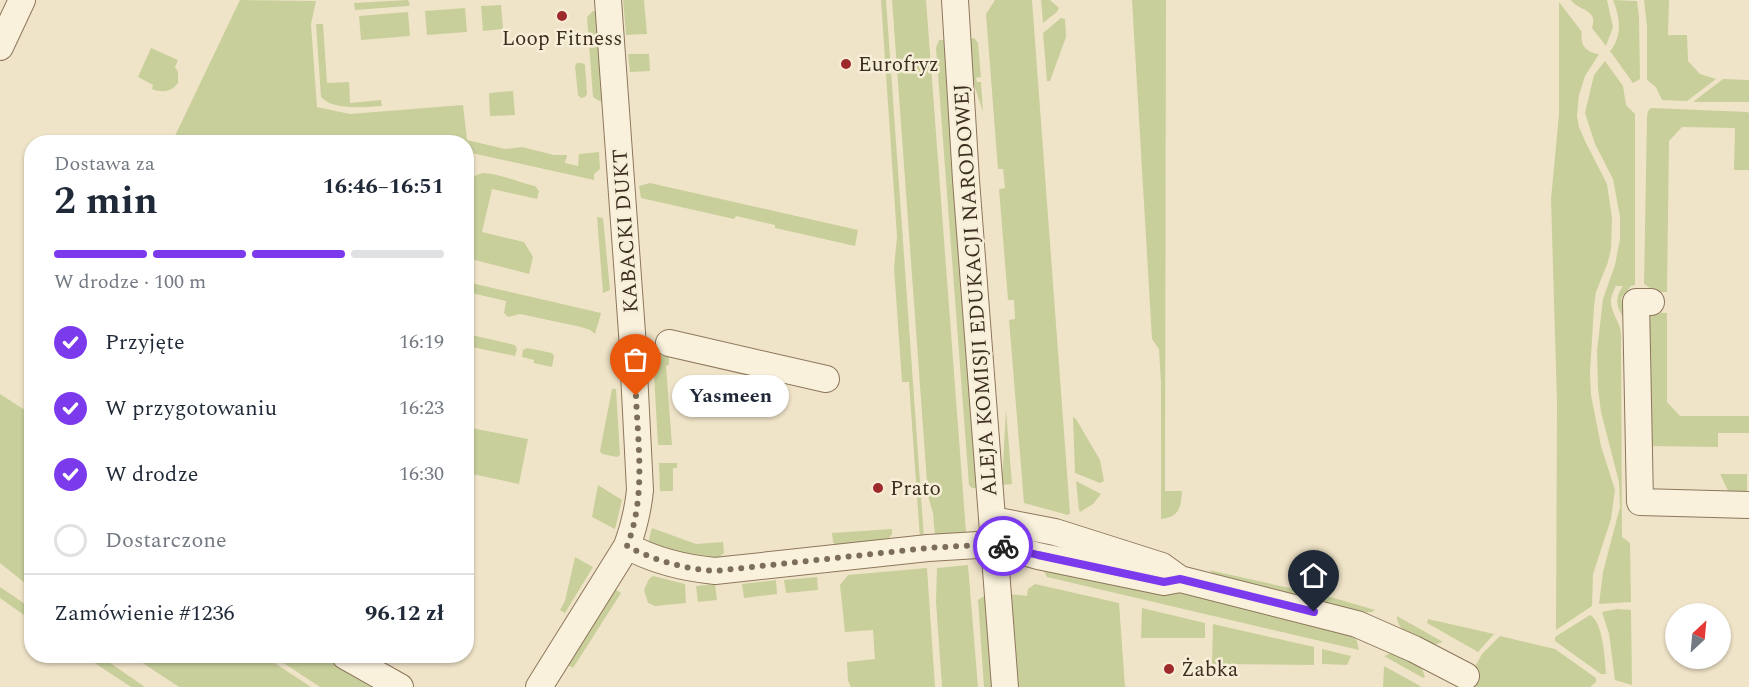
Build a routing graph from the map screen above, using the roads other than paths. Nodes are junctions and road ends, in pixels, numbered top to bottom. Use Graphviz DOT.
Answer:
graph roads {
  1 [pos="22,0"];
  2 [pos="608,0"];
  3 [pos="955,0"];
  4 [pos="0,47"];
  5 [pos="1651,302"];
  6 [pos="669,343"];
  7 [pos="826,379"];
  8 [pos="1749,505"];
  9 [pos="994,532"];
  10 [pos="627,546"];
  11 [pos="357,663"];
  12 [pos="1466,676"];
  13 [pos="400,687"];
  14 [pos="539,687"];
  15 [pos="1005,687"];
  1 -- 4 [label="street"];
  2 -- 10 [label="street, KABACKI DUKT"];
  3 -- 9 [label="street, ALEJA KOMISJI EDUKACJI NARODOWEJ"];
  5 -- 8 [label="street"];
  6 -- 7 [label="street"];
  9 -- 10 [label="street"];
  9 -- 12 [label="street"];
  9 -- 15 [label="street, ALEJA KOMISJI EDUKACJI NARODOWEJ"];
  10 -- 14 [label="street, KABACKI DUKT"];
  11 -- 13 [label="street"];
}
